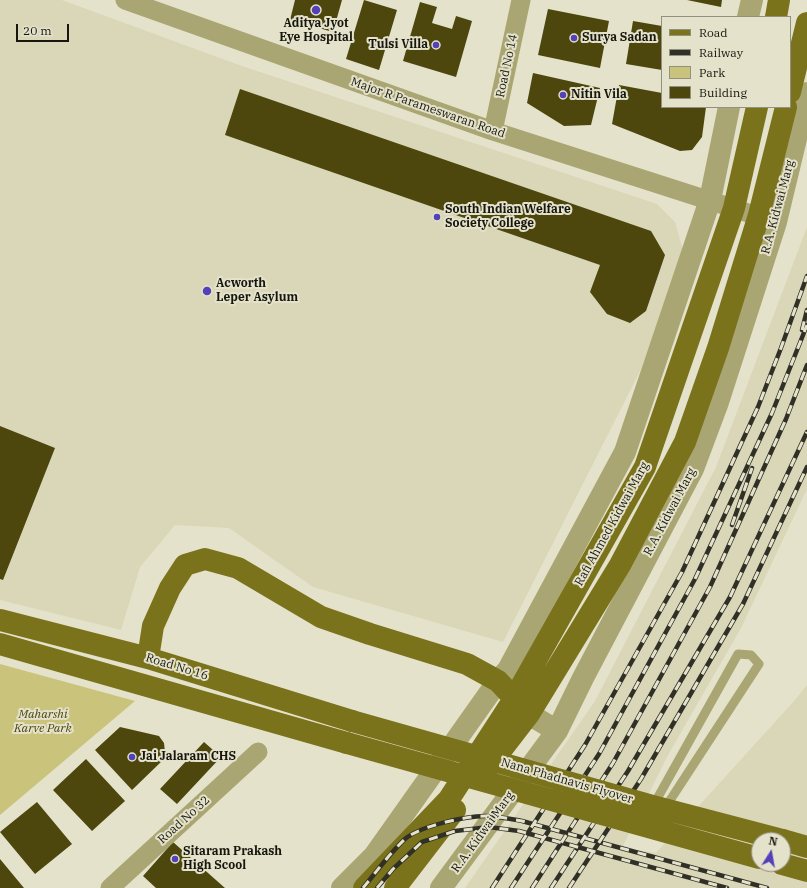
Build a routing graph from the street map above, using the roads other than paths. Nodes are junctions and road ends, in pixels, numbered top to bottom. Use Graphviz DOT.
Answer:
graph roads {
  1 [pos="125,0"];
  2 [pos="520,0"];
  3 [pos="752,0"];
  4 [pos="779,0"];
  5 [pos="150,4"];
  6 [pos="748,16"];
  7 [pos="776,16"];
  8 [pos="807,24"];
  9 [pos="791,88"];
  10 [pos="807,93"];
  11 [pos="729,108"];
  12 [pos="756,108"];
  13 [pos="786,108"];
  14 [pos="493,131"];
  15 [pos="710,200"];
  16 [pos="734,208"];
  17 [pos="768,218"];
  18 [pos="0,620"];
  19 [pos="0,644"];
  20 [pos="148,658"];
  21 [pos="498,681"];
  22 [pos="514,699"];
  23 [pos="529,714"];
  24 [pos="352,721"];
  25 [pos="557,731"];
  26 [pos="258,752"];
  27 [pos="656,815"];
  28 [pos="751,834"];
  29 [pos="647,836"];
  30 [pos="791,842"];
  31 [pos="807,847"];
  32 [pos="751,856"];
  33 [pos="791,867"];
  34 [pos="807,871"];
  35 [pos="110,888"];
  36 [pos="342,888"];
  37 [pos="364,888"];
  38 [pos="395,888"];
  39 [pos="441,888"];
  1 -- 5 [label="street, Major R Parameswaran Road"];
  2 -- 14 [label="street, Road No 14"];
  3 -- 6 [label="street"];
  4 -- 7 [label="main road"];
  5 -- 14 [label="street, Major R Parameswaran Road"];
  8 -- 9 [label="main road"];
  10 -- 17 [label="street, R.A. Kidwai Marg"];
  11 -- 15 [label="street"];
  12 -- 16 [label="main road, Rafi Ahmed Kidwai Marg"];
  13 -- 17 [label="main road"];
  14 -- 15 [label="street, Major R Parameswaran Road"];
  15 -- 16 [label="street, Major R Parameswaran Road"];
  15 -- 21 [label="street"];
  16 -- 17 [label="street, Major R Parameswaran Road"];
  16 -- 22 [label="main road, Rafi Ahmed Kidwai Marg"];
  17 -- 23 [label="main road"];
  17 -- 25 [label="street, R.A. Kidwai Marg"];
  18 -- 20 [label="main road, Road No 16"];
  19 -- 32 [label="main road, Nana Phadnavis Flyover, bridge"];
  20 -- 21 [label="main road"];
  20 -- 24 [label="main road, Road No 16"];
  21 -- 22 [label="main road"];
  21 -- 36 [label="street"];
  22 -- 23 [label="main road"];
  22 -- 37 [label="main road, Rafi Ahmed Kidwai Marg"];
  23 -- 25 [label="street"];
  23 -- 38 [label="main road"];
  24 -- 27 [label="main road, Nana Phadnavis Flyover, bridge"];
  25 -- 39 [label="street, R.A. Kidwai Marg"];
  26 -- 35 [label="street, Road No 32"];
  27 -- 27 [label="lane"];
  27 -- 28 [label="main road, Nana Phadnavis Flyover, bridge"];
  27 -- 29 [label="lane"];
  30 -- 31 [label="main road, Nana Phadnavis Flyover"];
  33 -- 34 [label="main road"];
}
